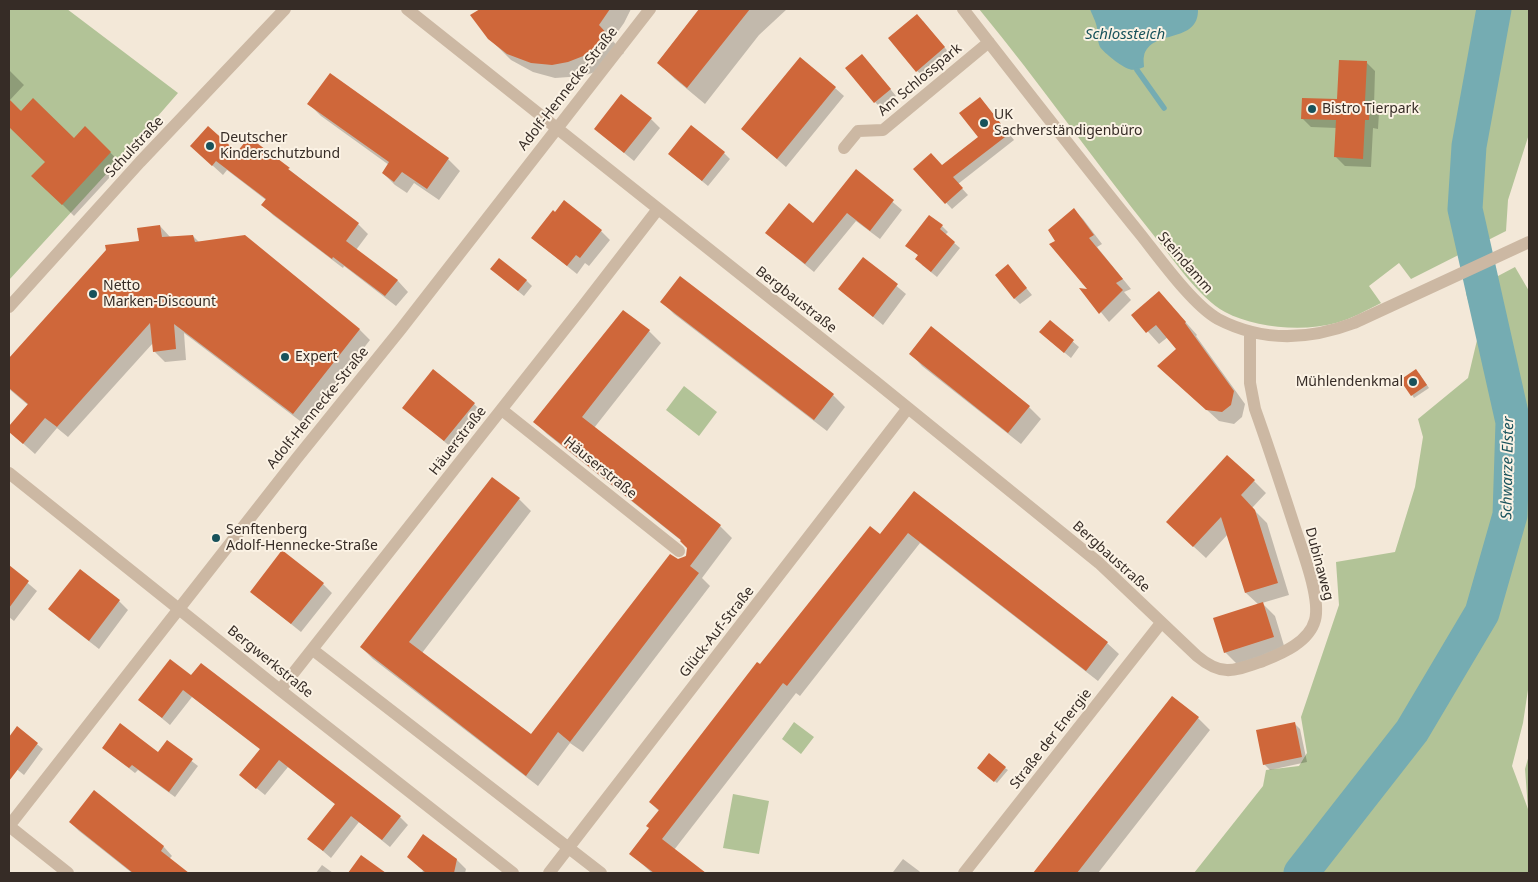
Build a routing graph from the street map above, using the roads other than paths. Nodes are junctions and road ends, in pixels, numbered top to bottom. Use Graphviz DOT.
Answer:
graph roads {
  1 [pos="285,9"];
  2 [pos="407,9"];
  3 [pos="650,9"];
  4 [pos="963,9"];
  5 [pos="989,42"];
  6 [pos="557,127"];
  7 [pos="844,148"];
  8 [pos="658,209"];
  9 [pos="1529,242"];
  10 [pos="9,307"];
  11 [pos="1250,332"];
  12 [pos="908,408"];
  13 [pos="502,410"];
  14 [pos="9,473"];
  15 [pos="679,551"];
  16 [pos="179,608"];
  17 [pos="1161,623"];
  18 [pos="313,650"];
  19 [pos="280,690"];
  20 [pos="9,826"];
  21 [pos="570,848"];
  22 [pos="68,873"];
  23 [pos="513,873"];
  24 [pos="549,873"];
  25 [pos="601,873"];
  26 [pos="964,873"];
  1 -- 10 [label="street, Schulstraße"];
  2 -- 6 [label="street, Bergbaustraße"];
  3 -- 6 [label="street, Adolf-Hennecke-Straße"];
  4 -- 5 [label="street, Steindamm"];
  5 -- 7 [label="street, Am Schlosspark"];
  5 -- 11 [label="street, Steindamm"];
  6 -- 8 [label="street, Bergbaustraße"];
  6 -- 16 [label="street, Adolf-Hennecke-Straße"];
  8 -- 12 [label="street, Bergbaustraße"];
  8 -- 13 [label="street, Häuerstraße"];
  9 -- 11 [label="street, Steindamm"];
  11 -- 17 [label="street, Dubinaweg"];
  12 -- 17 [label="street, Bergbaustraße"];
  12 -- 21 [label="street, Glück-Auf-Straße"];
  13 -- 15 [label="street, Häuserstraße"];
  13 -- 18 [label="street, Häuerstraße"];
  14 -- 16 [label="street, Bergwerkstraße"];
  16 -- 19 [label="street, Bergwerkstraße"];
  16 -- 20 [label="street, Adolf-Hennecke-Straße"];
  17 -- 26 [label="street, Straße der Energie"];
  18 -- 19 [label="street, Häuerstraße"];
  18 -- 21 [label="street"];
  19 -- 23 [label="street, Bergwerkstraße"];
  20 -- 22 [label="street"];
  21 -- 24 [label="street, Glück-Auf-Straße"];
  21 -- 25 [label="street"];
}
